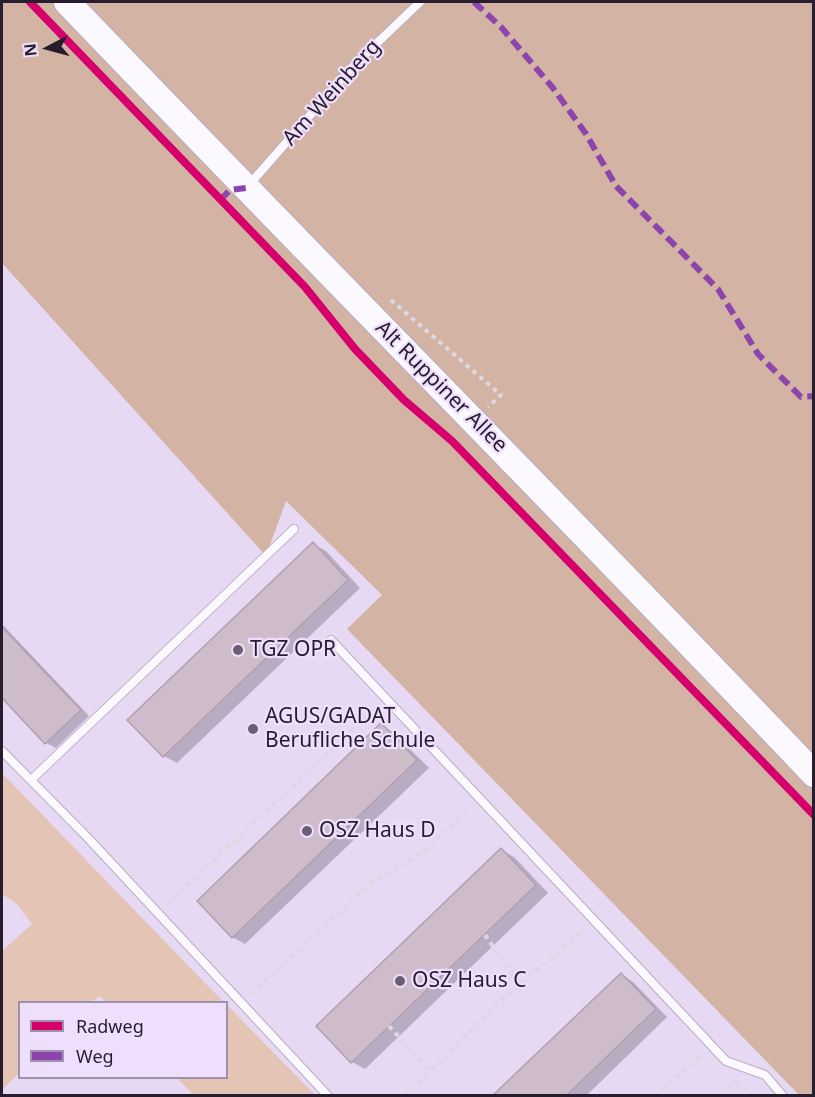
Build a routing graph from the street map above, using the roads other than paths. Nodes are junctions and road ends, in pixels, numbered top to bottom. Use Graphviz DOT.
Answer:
graph roads {
  1 [pos="67,2"];
  2 [pos="420,2"];
  3 [pos="246,188"];
  4 [pos="294,529"];
  5 [pos="331,640"];
  6 [pos="2,751"];
  7 [pos="813,774"];
  8 [pos="30,780"];
  9 [pos="328,1095"];
  10 [pos="783,1095"];
  1 -- 3 [label="main road, Alt Ruppiner Allee"];
  2 -- 3 [label="lane, Am Weinberg"];
  3 -- 7 [label="main road, Alt Ruppiner Allee"];
  4 -- 8 [label="lane"];
  5 -- 10 [label="lane"];
  6 -- 8 [label="lane"];
  8 -- 9 [label="lane"];
}
